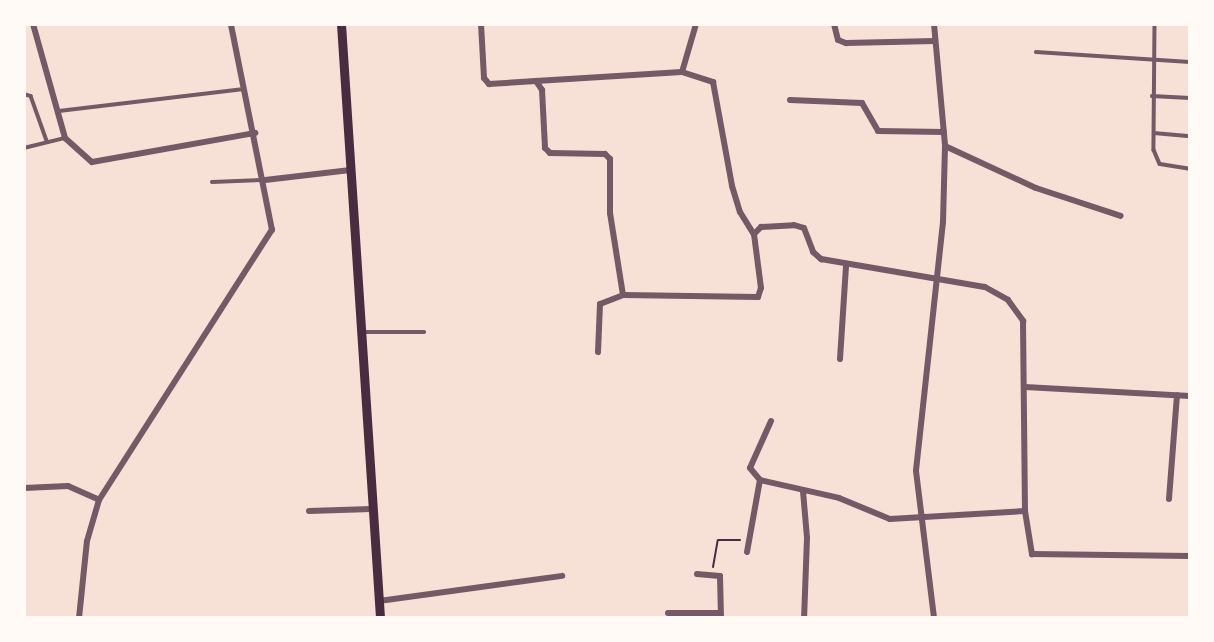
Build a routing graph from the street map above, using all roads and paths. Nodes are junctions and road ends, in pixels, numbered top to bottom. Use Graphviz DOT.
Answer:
graph roads {
  1 [pos="33,24"];
  2 [pos="231,24"];
  3 [pos="335,24"];
  4 [pos="481,24"];
  5 [pos="696,24"];
  6 [pos="834,24"];
  7 [pos="934,24"];
  8 [pos="1155,24"];
  9 [pos="341,25"];
  10 [pos="935,41"];
  11 [pos="1036,52"];
  12 [pos="1154,61"];
  13 [pos="1189,62"];
  14 [pos="682,72"];
  15 [pos="536,81"];
  16 [pos="244,89"];
  17 [pos="24,94"];
  18 [pos="1152,96"];
  19 [pos="1189,98"];
  20 [pos="790,100"];
  21 [pos="55,112"];
  22 [pos="944,132"];
  23 [pos="255,133"];
  24 [pos="1154,133"];
  25 [pos="1189,136"];
  26 [pos="65,138"];
  27 [pos="47,141"];
  28 [pos="945,146"];
  29 [pos="24,148"];
  30 [pos="1189,169"];
  31 [pos="350,170"];
  32 [pos="265,180"];
  33 [pos="212,182"];
  34 [pos="1121,216"];
  35 [pos="754,234"];
  36 [pos="846,265"];
  37 [pos="937,278"];
  38 [pos="624,295"];
  39 [pos="359,332"];
  40 [pos="424,332"];
  41 [pos="598,352"];
  42 [pos="840,359"];
  43 [pos="1026,387"];
  44 [pos="1177,395"];
  45 [pos="1189,396"];
  46 [pos="771,421"];
  47 [pos="760,480"];
  48 [pos="24,488"];
  49 [pos="803,491"];
  50 [pos="1169,499"];
  51 [pos="99,500"];
  52 [pos="371,509"];
  53 [pos="309,511"];
  54 [pos="1026,512"];
  55 [pos="920,518"];
  56 [pos="748,541"];
  57 [pos="747,552"];
  58 [pos="1189,556"];
  59 [pos="697,574"];
  60 [pos="712,575"];
  61 [pos="562,576"];
  62 [pos="379,601"];
  63 [pos="668,613"];
  64 [pos="720,615"];
  65 [pos="79,618"];
  66 [pos="380,618"];
  67 [pos="804,618"];
  68 [pos="934,618"];
  1 -- 21 [label="street"];
  2 -- 16 [label="street"];
  3 -- 9 [label="street"];
  4 -- 15 [label="street"];
  5 -- 14 [label="street"];
  6 -- 10 [label="street"];
  7 -- 10 [label="street"];
  8 -- 12 [label="lane"];
  9 -- 31 [label="main road"];
  10 -- 22 [label="street"];
  11 -- 12 [label="lane"];
  12 -- 13 [label="lane"];
  12 -- 18 [label="lane"];
  14 -- 15 [label="street"];
  14 -- 35 [label="street"];
  15 -- 38 [label="street"];
  16 -- 21 [label="lane"];
  16 -- 23 [label="street"];
  17 -- 27 [label="lane"];
  18 -- 19 [label="lane"];
  18 -- 24 [label="lane"];
  20 -- 22 [label="street"];
  21 -- 26 [label="street"];
  22 -- 28 [label="street"];
  23 -- 26 [label="street"];
  23 -- 32 [label="street"];
  24 -- 25 [label="lane"];
  24 -- 30 [label="lane"];
  26 -- 27 [label="lane"];
  27 -- 29 [label="lane"];
  28 -- 34 [label="street"];
  28 -- 37 [label="street"];
  31 -- 32 [label="street"];
  31 -- 39 [label="main road"];
  32 -- 33 [label="lane"];
  32 -- 51 [label="street"];
  35 -- 36 [label="street"];
  35 -- 38 [label="street"];
  36 -- 37 [label="street"];
  36 -- 42 [label="street"];
  37 -- 43 [label="street"];
  37 -- 55 [label="street"];
  38 -- 41 [label="street"];
  39 -- 40 [label="lane"];
  39 -- 52 [label="main road"];
  43 -- 44 [label="street"];
  43 -- 54 [label="street"];
  44 -- 45 [label="street"];
  44 -- 50 [label="street"];
  46 -- 47 [label="street"];
  47 -- 49 [label="street"];
  47 -- 56 [label="street"];
  48 -- 51 [label="street"];
  49 -- 55 [label="street"];
  49 -- 67 [label="street"];
  51 -- 65 [label="street"];
  52 -- 53 [label="street"];
  52 -- 62 [label="main road"];
  54 -- 55 [label="street"];
  54 -- 58 [label="street"];
  55 -- 68 [label="street"];
  56 -- 57 [label="street"];
  56 -- 60 [label="path"];
  59 -- 60 [label="street"];
  60 -- 64 [label="street"];
  61 -- 62 [label="street"];
  62 -- 66 [label="main road"];
  63 -- 64 [label="street"];
}
